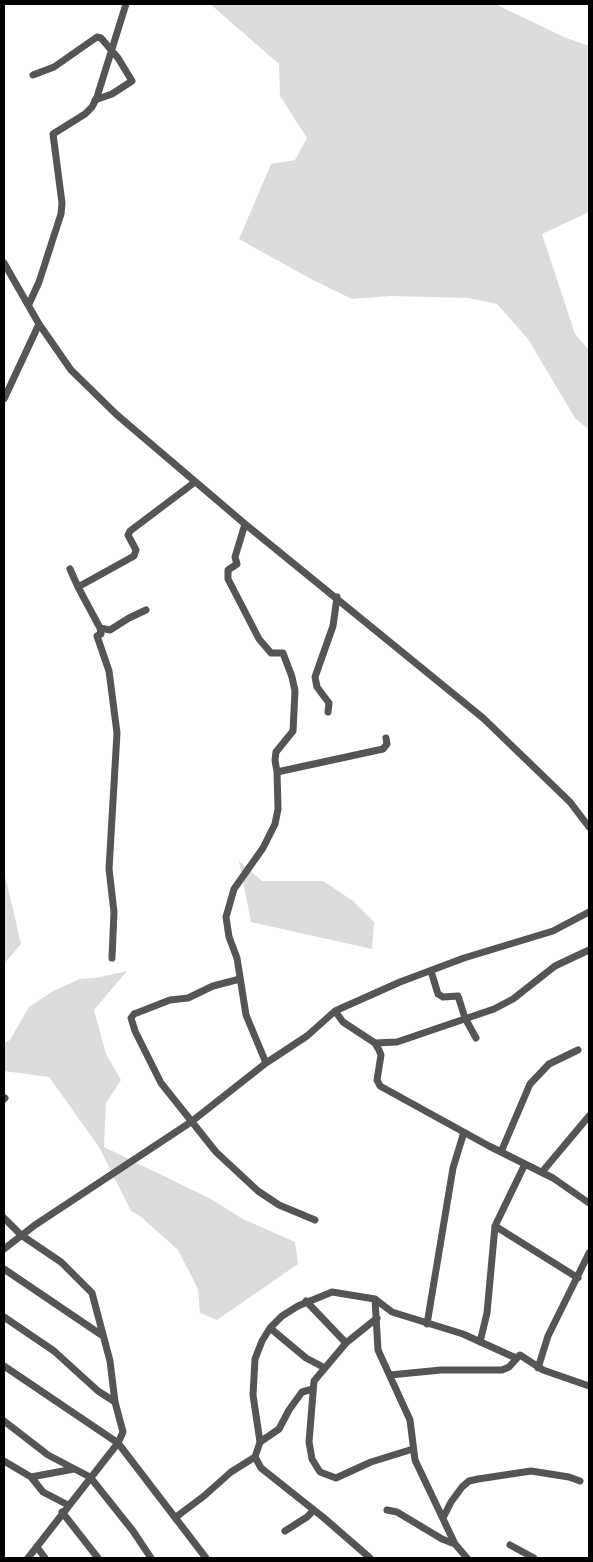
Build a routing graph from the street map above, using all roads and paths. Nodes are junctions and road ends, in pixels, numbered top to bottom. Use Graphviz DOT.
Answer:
graph roads {
  1 [pos="126,4"];
  2 [pos="111,51"];
  3 [pos="33,75"];
  4 [pos="95,100"];
  5 [pos="4,263"];
  6 [pos="29,304"];
  7 [pos="39,324"];
  8 [pos="4,399"];
  9 [pos="195,482"];
  10 [pos="245,524"];
  11 [pos="70,568"];
  12 [pos="78,587"];
  13 [pos="337,597"];
  14 [pos="146,610"];
  15 [pos="100,628"];
  16 [pos="328,712"];
  17 [pos="386,738"];
  18 [pos="277,772"];
  19 [pos="589,827"];
  20 [pos="589,912"];
  21 [pos="589,950"];
  22 [pos="112,958"];
  23 [pos="431,971"];
  24 [pos="240,979"];
  25 [pos="335,1011"];
  26 [pos="465,1018"];
  27 [pos="476,1038"];
  28 [pos="375,1043"];
  29 [pos="578,1050"];
  30 [pos="266,1063"];
  31 [pos="589,1116"];
  32 [pos="191,1122"];
  33 [pos="464,1132"];
  34 [pos="501,1152"];
  35 [pos="524,1164"];
  36 [pos="542,1172"];
  37 [pos="589,1203"];
  38 [pos="4,1218"];
  39 [pos="315,1220"];
  40 [pos="495,1226"];
  41 [pos="21,1234"];
  42 [pos="4,1249"];
  43 [pos="589,1253"];
  44 [pos="4,1269"];
  45 [pos="578,1278"];
  46 [pos="375,1299"];
  47 [pos="306,1302"];
  48 [pos="4,1318"];
  49 [pos="377,1318"];
  50 [pos="427,1324"];
  51 [pos="270,1328"];
  52 [pos="103,1336"];
  53 [pos="480,1342"];
  54 [pos="346,1343"];
  55 [pos="520,1356"];
  56 [pos="4,1366"];
  57 [pos="325,1368"];
  58 [pos="538,1368"];
  59 [pos="390,1375"];
  60 [pos="589,1386"];
  61 [pos="313,1389"];
  62 [pos="115,1402"];
  63 [pos="4,1421"];
  64 [pos="260,1442"];
  65 [pos="118,1444"];
  66 [pos="413,1449"];
  67 [pos="255,1457"];
  68 [pos="4,1461"];
  69 [pos="75,1469"];
  70 [pos="31,1477"];
  71 [pos="90,1477"];
  72 [pos="580,1482"];
  73 [pos="68,1505"];
  74 [pos="314,1510"];
  75 [pos="387,1510"];
  76 [pos="62,1512"];
  77 [pos="176,1517"];
  78 [pos="443,1518"];
  79 [pos="285,1530"];
  80 [pos="455,1544"];
  81 [pos="510,1545"];
  82 [pos="37,1546"];
  83 [pos="28,1558"];
  84 [pos="45,1558"];
  85 [pos="98,1558"];
  86 [pos="151,1558"];
  87 [pos="206,1558"];
  88 [pos="370,1558"];
  89 [pos="467,1558"];
  90 [pos="533,1558"];
  1 -- 2 [label="street"];
  2 -- 3 [label="street"];
  2 -- 4 [label="street"];
  2 -- 4 [label="street"];
  4 -- 6 [label="street"];
  5 -- 6 [label="street"];
  6 -- 7 [label="street"];
  7 -- 8 [label="street"];
  7 -- 9 [label="street"];
  9 -- 10 [label="street"];
  9 -- 12 [label="street"];
  10 -- 13 [label="street"];
  10 -- 18 [label="street"];
  11 -- 12 [label="street"];
  12 -- 15 [label="street"];
  13 -- 16 [label="street"];
  13 -- 19 [label="street"];
  14 -- 15 [label="street"];
  15 -- 22 [label="street"];
  17 -- 18 [label="street"];
  18 -- 24 [label="street"];
  20 -- 23 [label="street"];
  21 -- 26 [label="street"];
  23 -- 25 [label="street"];
  23 -- 26 [label="street"];
  24 -- 30 [label="street"];
  24 -- 32 [label="street"];
  25 -- 28 [label="street"];
  25 -- 30 [label="street"];
  26 -- 27 [label="street"];
  26 -- 28 [label="street"];
  28 -- 33 [label="street"];
  29 -- 34 [label="street"];
  30 -- 32 [label="street"];
  31 -- 36 [label="street"];
  32 -- 39 [label="street"];
  32 -- 41 [label="street"];
  33 -- 34 [label="street"];
  33 -- 50 [label="street"];
  34 -- 35 [label="street"];
  35 -- 36 [label="street"];
  35 -- 40 [label="street"];
  36 -- 37 [label="street"];
  38 -- 41 [label="street"];
  40 -- 45 [label="street"];
  40 -- 53 [label="street"];
  41 -- 42 [label="street"];
  41 -- 52 [label="street"];
  43 -- 45 [label="street"];
  44 -- 52 [label="street"];
  45 -- 58 [label="street"];
  46 -- 47 [label="street"];
  46 -- 49 [label="street"];
  46 -- 50 [label="street"];
  47 -- 51 [label="street"];
  47 -- 54 [label="street"];
  48 -- 62 [label="street"];
  49 -- 54 [label="street"];
  49 -- 59 [label="street"];
  50 -- 53 [label="street"];
  51 -- 57 [label="street"];
  51 -- 64 [label="street"];
  52 -- 62 [label="street"];
  53 -- 55 [label="street"];
  54 -- 57 [label="street"];
  55 -- 58 [label="street"];
  55 -- 59 [label="street"];
  56 -- 65 [label="street"];
  57 -- 61 [label="street"];
  58 -- 60 [label="street"];
  59 -- 66 [label="street"];
  61 -- 64 [label="street"];
  61 -- 66 [label="street"];
  62 -- 65 [label="street"];
  63 -- 69 [label="street"];
  64 -- 67 [label="street"];
  65 -- 71 [label="street"];
  65 -- 77 [label="street"];
  66 -- 78 [label="street"];
  67 -- 74 [label="street"];
  67 -- 77 [label="street"];
  68 -- 70 [label="street"];
  69 -- 70 [label="street"];
  69 -- 71 [label="street"];
  70 -- 73 [label="street"];
  71 -- 73 [label="street"];
  71 -- 86 [label="street"];
  72 -- 78 [label="street"];
  73 -- 76 [label="street"];
  74 -- 79 [label="street"];
  74 -- 88 [label="street"];
  75 -- 80 [label="street"];
  76 -- 82 [label="street"];
  76 -- 85 [label="street"];
  77 -- 87 [label="street"];
  78 -- 80 [label="street"];
  80 -- 89 [label="street"];
  81 -- 90 [label="street"];
  82 -- 83 [label="street"];
  82 -- 84 [label="street"];
}
